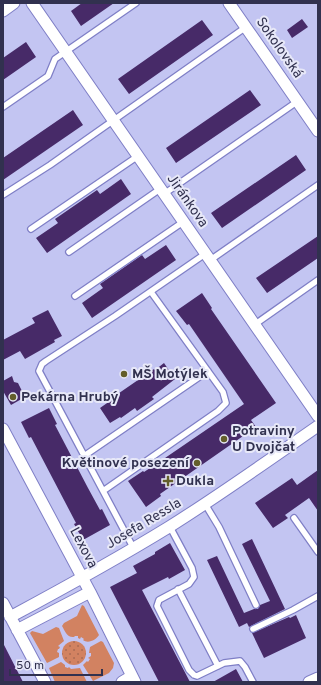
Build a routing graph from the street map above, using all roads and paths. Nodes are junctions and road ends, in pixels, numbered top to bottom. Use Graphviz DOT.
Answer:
graph roads {
  1 [pos="14,3"];
  2 [pos="32,3"];
  3 [pos="136,3"];
  4 [pos="229,3"];
  5 [pos="3,11"];
  6 [pos="246,27"];
  7 [pos="65,51"];
  8 [pos="298,101"];
  9 [pos="3,107"];
  10 [pos="112,120"];
  11 [pos="318,131"];
  12 [pos="138,156"];
  13 [pos="318,185"];
  14 [pos="162,191"];
  15 [pos="3,195"];
  16 [pos="183,222"];
  17 [pos="31,229"];
  18 [pos="69,252"];
  19 [pos="207,257"];
  20 [pos="318,280"];
  21 [pos="151,292"];
  22 [pos="75,296"];
  23 [pos="254,325"];
  24 [pos="208,371"];
  25 [pos="318,416"];
  26 [pos="318,426"];
  27 [pos="3,429"];
  28 [pos="84,456"];
  29 [pos="103,491"];
  30 [pos="205,504"];
  31 [pos="294,518"];
  32 [pos="170,526"];
  33 [pos="134,548"];
  34 [pos="318,552"];
  35 [pos="83,579"];
  36 [pos="178,589"];
  37 [pos="90,592"];
  38 [pos="318,596"];
  39 [pos="3,603"];
  40 [pos="256,605"];
  41 [pos="10,617"];
  42 [pos="253,629"];
  43 [pos="17,630"];
  44 [pos="218,666"];
  45 [pos="318,678"];
  46 [pos="134,679"];
  47 [pos="45,682"];
  48 [pos="122,682"];
  49 [pos="253,682"];
  50 [pos="309,682"];
  1 -- 5 [label="street"];
  2 -- 7 [label="street, Jiránkova"];
  3 -- 7 [label="lane"];
  4 -- 6 [label="street, Sokolovská"];
  6 -- 8 [label="street, Sokolovská"];
  6 -- 10 [label="lane"];
  7 -- 9 [label="lane"];
  7 -- 10 [label="street, Jiránkova"];
  8 -- 11 [label="street, Sokolovská"];
  8 -- 14 [label="lane"];
  10 -- 12 [label="street, Jiránkova"];
  10 -- 15 [label="lane"];
  12 -- 14 [label="street, Jiránkova"];
  12 -- 17 [label="lane"];
  13 -- 19 [label="lane"];
  14 -- 16 [label="street, Jiránkova"];
  14 -- 18 [label="lane"];
  16 -- 19 [label="street, Jiránkova"];
  16 -- 22 [label="lane"];
  19 -- 21 [label="lane"];
  19 -- 23 [label="street, Jiránkova"];
  20 -- 23 [label="lane"];
  21 -- 24 [label="lane"];
  21 -- 28 [label="lane"];
  23 -- 25 [label="street, Jiránkova"];
  24 -- 28 [label="lane"];
  24 -- 29 [label="lane"];
  26 -- 30 [label="street, Josefa Ressla"];
  27 -- 35 [label="street, Lexova"];
  28 -- 29 [label="lane"];
  29 -- 33 [label="lane"];
  30 -- 32 [label="street, Josefa Ressla"];
  30 -- 40 [label="lane"];
  31 -- 34 [label="lane"];
  32 -- 33 [label="street, Josefa Ressla"];
  32 -- 36 [label="lane"];
  33 -- 35 [label="street, Josefa Ressla"];
  35 -- 37 [label="street, Lexova"];
  35 -- 41 [label="street, Josefa Ressla"];
  36 -- 44 [label="lane"];
  36 -- 44 [label="lane"];
  37 -- 43 [label="street"];
  37 -- 46 [label="street, Lexova"];
  38 -- 42 [label="lane"];
  39 -- 41 [label="street"];
  41 -- 43 [label="street"];
  43 -- 47 [label="street"];
  44 -- 49 [label="lane"];
  45 -- 50 [label="street"];
  46 -- 48 [label="street"];
}
